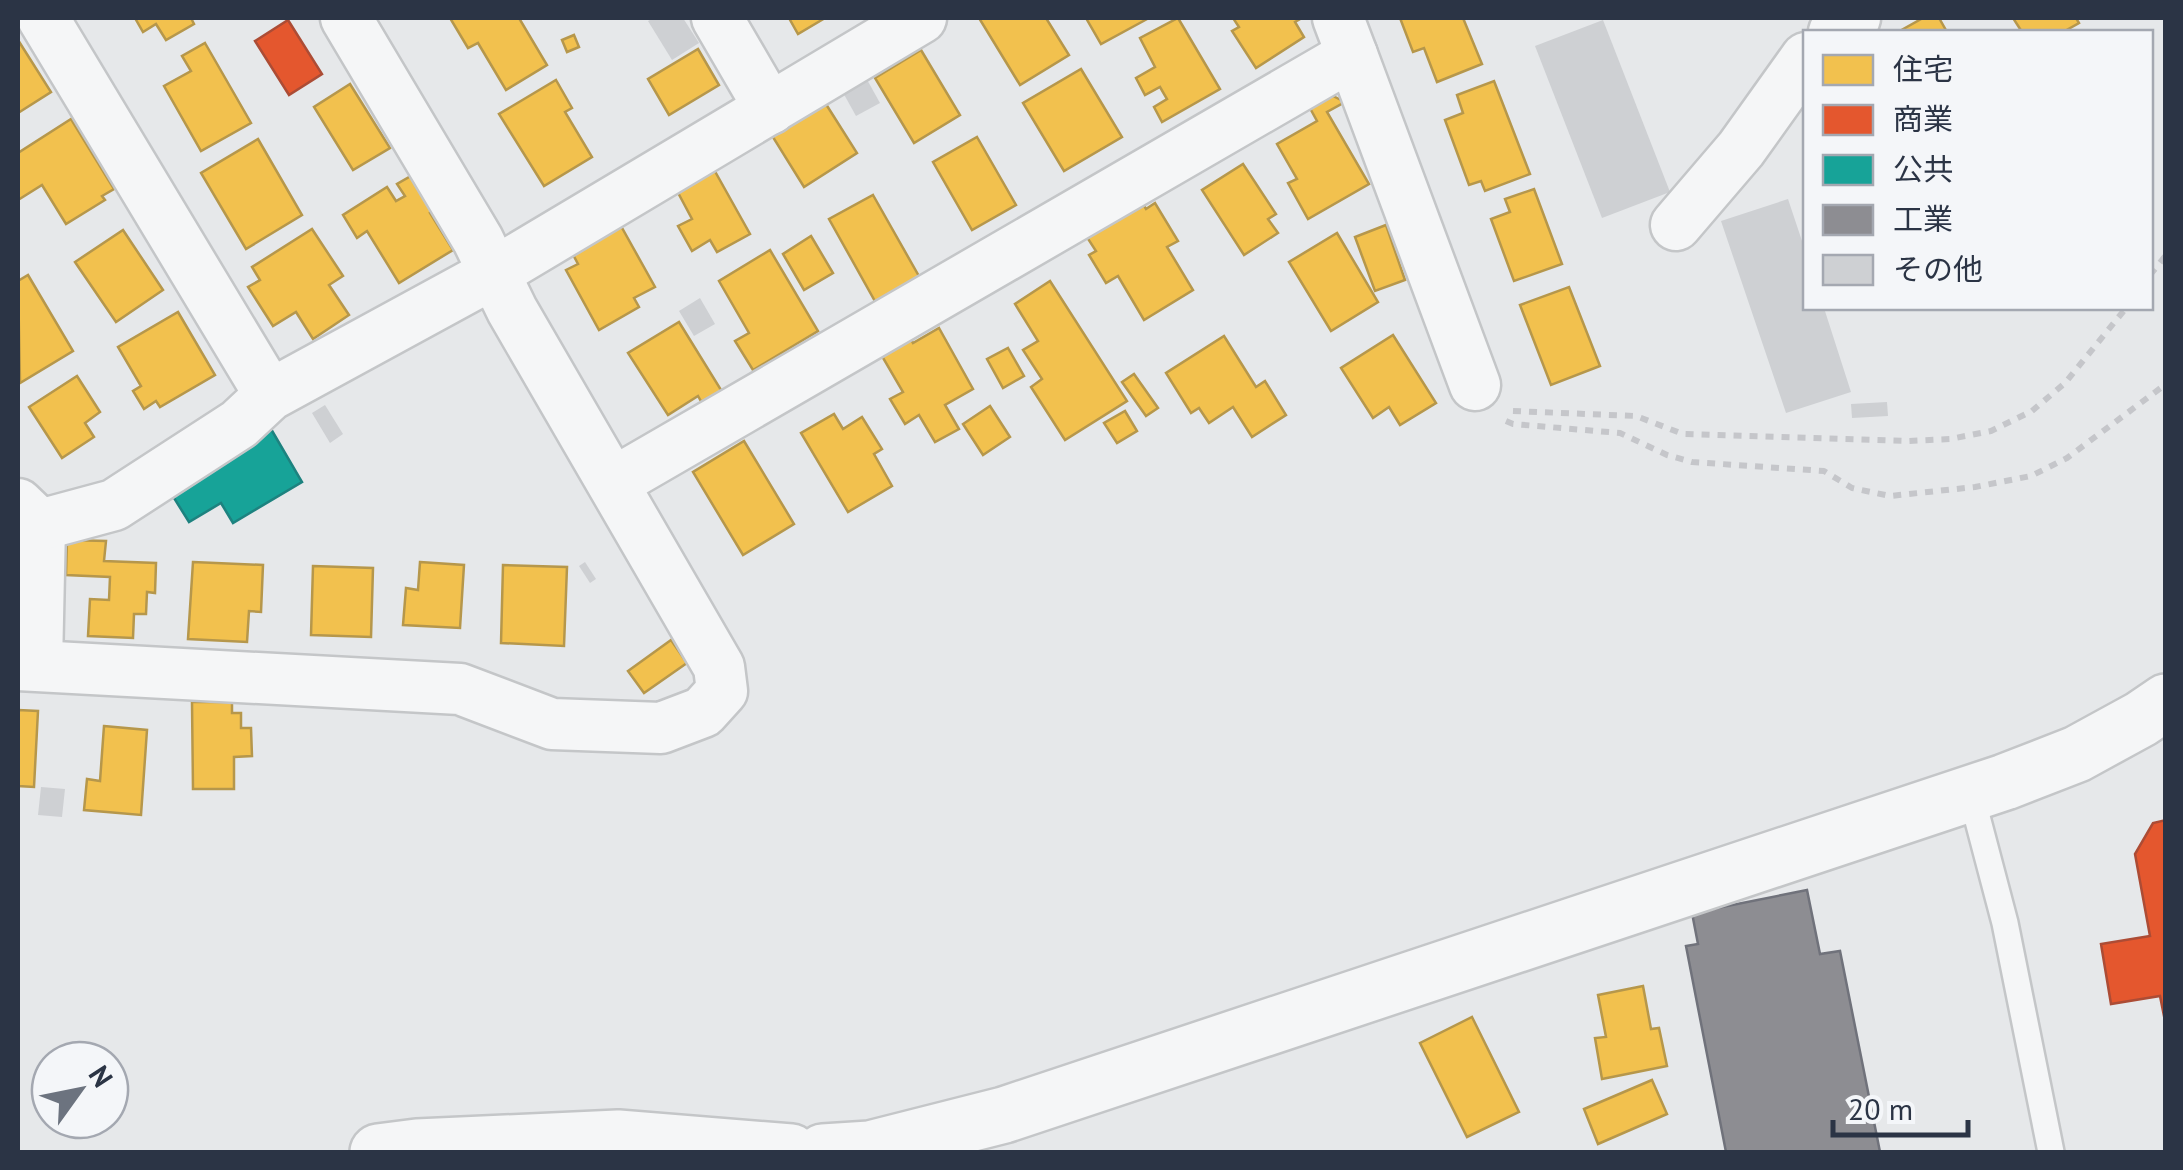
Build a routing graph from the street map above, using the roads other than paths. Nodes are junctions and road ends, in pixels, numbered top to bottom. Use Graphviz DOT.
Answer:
graph roads {
  1 [pos="42,18"];
  2 [pos="346,18"];
  3 [pos="716,18"];
  4 [pos="921,18"];
  5 [pos="1789,18"];
  6 [pos="1345,36"];
  7 [pos="1803,53"];
  8 [pos="1803,61"];
  9 [pos="770,109"];
  10 [pos="1676,225"];
  11 [pos="494,273"];
  12 [pos="1475,384"];
  13 [pos="270,395"];
  14 [pos="613,484"];
  15 [pos="29,514"];
  16 [pos="27,665"];
  17 [pos="2166,702"];
  18 [pos="1971,794"];
  19 [pos="378,1152"];
  20 [pos="791,1152"];
  21 [pos="823,1152"];
  22 [pos="2051,1152"];
  1 -- 13 [label="street"];
  2 -- 11 [label="street"];
  3 -- 9 [label="street"];
  4 -- 9 [label="street"];
  5 -- 7 [label="street"];
  6 -- 12 [label="street"];
  6 -- 14 [label="street"];
  8 -- 10 [label="street"];
  9 -- 11 [label="street"];
  11 -- 13 [label="street"];
  11 -- 14 [label="street"];
  13 -- 15 [label="street"];
  14 -- 16 [label="street"];
  15 -- 16 [label="street"];
  17 -- 18 [label="street"];
  18 -- 21 [label="street"];
  18 -- 22 [label="lane"];
  19 -- 20 [label="street"];
}
